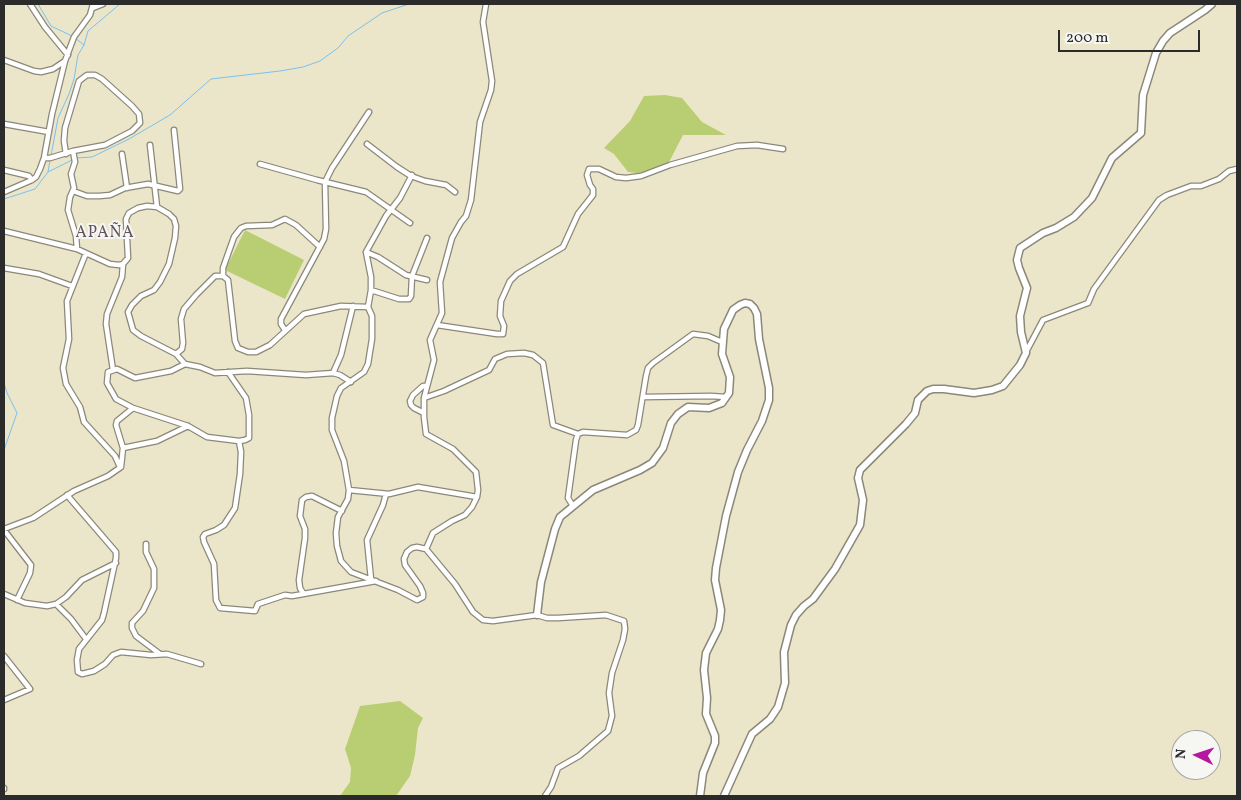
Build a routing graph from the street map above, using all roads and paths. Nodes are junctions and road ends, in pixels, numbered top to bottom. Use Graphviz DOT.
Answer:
graph roads {
  1 [pos="30,4"];
  2 [pos="103,4"];
  3 [pos="486,4"];
  4 [pos="1212,4"];
  5 [pos="93,6"];
  6 [pos="68,55"];
  7 [pos="4,60"];
  8 [pos="65,61"];
  9 [pos="370,112"];
  10 [pos="4,124"];
  11 [pos="174,130"];
  12 [pos="48,132"];
  13 [pos="367,144"];
  14 [pos="150,145"];
  15 [pos="783,149"];
  16 [pos="74,152"];
  17 [pos="66,154"];
  18 [pos="122,154"];
  19 [pos="44,158"];
  20 [pos="260,164"];
  21 [pos="1237,169"];
  22 [pos="4,170"];
  23 [pos="412,175"];
  24 [pos="32,180"];
  25 [pos="325,182"];
  26 [pos="154,185"];
  27 [pos="126,188"];
  28 [pos="73,191"];
  29 [pos="4,192"];
  30 [pos="455,192"];
  31 [pos="157,208"];
  32 [pos="390,209"];
  33 [pos="410,223"];
  34 [pos="4,231"];
  35 [pos="426,238"];
  36 [pos="320,247"];
  37 [pos="77,249"];
  38 [pos="366,252"];
  39 [pos="86,254"];
  40 [pos="123,264"];
  41 [pos="4,268"];
  42 [pos="223,276"];
  43 [pos="412,276"];
  44 [pos="427,280"];
  45 [pos="72,286"];
  46 [pos="371,290"];
  47 [pos="353,306"];
  48 [pos="368,307"];
  49 [pos="437,325"];
  50 [pos="285,330"];
  51 [pos="722,342"];
  52 [pos="1026,353"];
  53 [pos="176,354"];
  54 [pos="185,364"];
  55 [pos="113,370"];
  56 [pos="228,372"];
  57 [pos="333,373"];
  58 [pos="351,382"];
  59 [pos="427,386"];
  60 [pos="644,397"];
  61 [pos="726,397"];
  62 [pos="424,398"];
  63 [pos="133,408"];
  64 [pos="424,413"];
  65 [pos="188,426"];
  66 [pos="578,434"];
  67 [pos="239,441"];
  68 [pos="123,448"];
  69 [pos="120,467"];
  70 [pos="348,490"];
  71 [pos="386,494"];
  72 [pos="67,496"];
  73 [pos="477,497"];
  74 [pos="573,506"];
  75 [pos="342,511"];
  76 [pos="4,530"];
  77 [pos="146,544"];
  78 [pos="426,549"];
  79 [pos="116,563"];
  80 [pos="371,579"];
  81 [pos="378,581"];
  82 [pos="303,593"];
  83 [pos="4,594"];
  84 [pos="17,600"];
  85 [pos="56,604"];
  86 [pos="537,615"];
  87 [pos="86,639"];
  88 [pos="160,654"];
  89 [pos="4,656"];
  90 [pos="202,664"];
  91 [pos="4,700"];
  92 [pos="544,796"];
  93 [pos="700,796"];
  94 [pos="724,796"];
  1 -- 6 [label="street"];
  2 -- 5 [label="street"];
  3 -- 49 [label="street"];
  4 -- 52 [label="street"];
  5 -- 6 [label="street"];
  6 -- 8 [label="street"];
  7 -- 8 [label="street"];
  8 -- 12 [label="street"];
  9 -- 25 [label="street"];
  10 -- 12 [label="street"];
  11 -- 26 [label="street"];
  12 -- 19 [label="street"];
  13 -- 23 [label="street"];
  14 -- 26 [label="street"];
  15 -- 49 [label="street"];
  16 -- 17 [label="street"];
  16 -- 17 [label="street"];
  16 -- 28 [label="street"];
  17 -- 19 [label="street"];
  18 -- 27 [label="street"];
  19 -- 24 [label="street"];
  20 -- 25 [label="street"];
  21 -- 52 [label="street"];
  22 -- 24 [label="street"];
  23 -- 30 [label="street"];
  23 -- 32 [label="street"];
  24 -- 29 [label="street"];
  25 -- 32 [label="street"];
  25 -- 36 [label="street"];
  26 -- 27 [label="street"];
  26 -- 31 [label="street"];
  27 -- 28 [label="street"];
  28 -- 37 [label="street"];
  31 -- 40 [label="street"];
  31 -- 53 [label="street"];
  32 -- 33 [label="street"];
  32 -- 38 [label="street"];
  34 -- 37 [label="street"];
  35 -- 43 [label="street"];
  36 -- 42 [label="street"];
  36 -- 50 [label="street"];
  37 -- 39 [label="street"];
  38 -- 43 [label="street"];
  38 -- 46 [label="street"];
  39 -- 40 [label="street"];
  39 -- 45 [label="street"];
  40 -- 55 [label="street"];
  41 -- 45 [label="street"];
  42 -- 50 [label="street"];
  42 -- 53 [label="street"];
  43 -- 44 [label="street"];
  43 -- 46 [label="street"];
  45 -- 69 [label="street"];
  46 -- 48 [label="street"];
  47 -- 48 [label="street"];
  47 -- 50 [label="street"];
  47 -- 57 [label="street"];
  48 -- 58 [label="street"];
  49 -- 59 [label="street"];
  51 -- 60 [label="street"];
  51 -- 61 [label="street"];
  51 -- 93 [label="street"];
  52 -- 94 [label="street"];
  53 -- 54 [label="street"];
  54 -- 55 [label="street"];
  54 -- 56 [label="street"];
  55 -- 63 [label="street"];
  56 -- 57 [label="street"];
  56 -- 67 [label="street"];
  57 -- 58 [label="street"];
  58 -- 70 [label="street"];
  59 -- 62 [label="street"];
  59 -- 64 [label="street"];
  60 -- 61 [label="street"];
  60 -- 66 [label="street"];
  61 -- 74 [label="street"];
  62 -- 64 [label="street"];
  62 -- 66 [label="street"];
  63 -- 65 [label="street"];
  63 -- 68 [label="street"];
  64 -- 73 [label="street"];
  65 -- 67 [label="street"];
  65 -- 68 [label="street"];
  66 -- 74 [label="street"];
  67 -- 82 [label="street"];
  68 -- 69 [label="street"];
  69 -- 72 [label="street"];
  70 -- 71 [label="street"];
  70 -- 75 [label="street"];
  71 -- 73 [label="street"];
  71 -- 80 [label="street"];
  72 -- 76 [label="street"];
  72 -- 79 [label="street"];
  73 -- 78 [label="street"];
  74 -- 86 [label="street"];
  75 -- 80 [label="street"];
  75 -- 82 [label="street"];
  76 -- 84 [label="street"];
  77 -- 88 [label="street"];
  78 -- 81 [label="street"];
  78 -- 86 [label="street"];
  79 -- 85 [label="street"];
  79 -- 87 [label="street"];
  80 -- 81 [label="street"];
  81 -- 82 [label="street"];
  83 -- 84 [label="street"];
  84 -- 85 [label="street"];
  85 -- 87 [label="street"];
  86 -- 92 [label="street"];
  87 -- 88 [label="street"];
  88 -- 90 [label="street"];
  89 -- 91 [label="street"];
}
